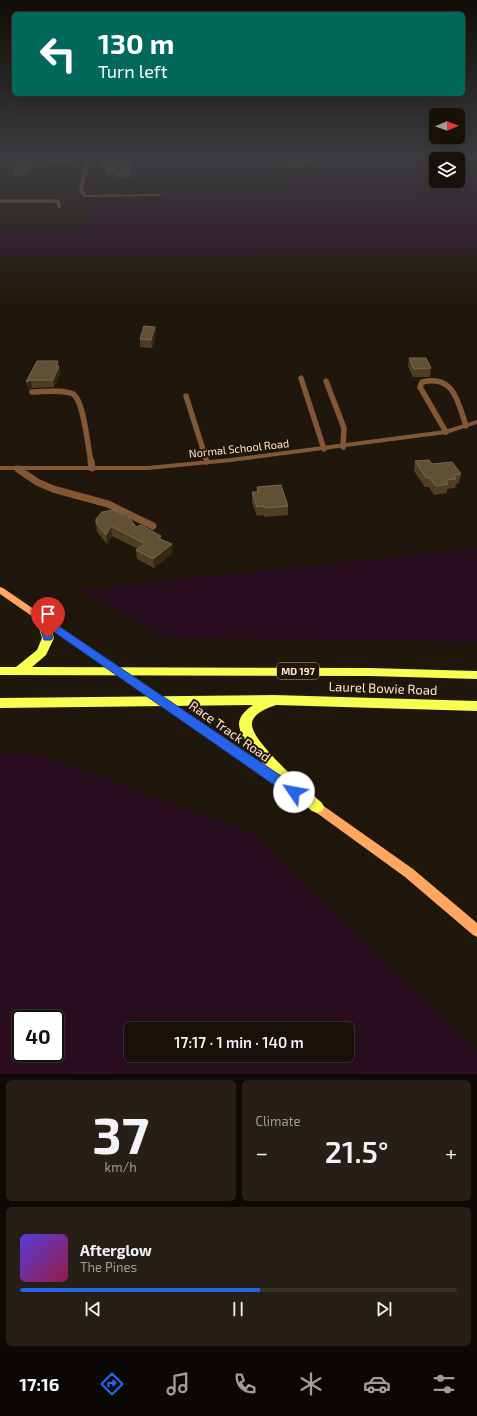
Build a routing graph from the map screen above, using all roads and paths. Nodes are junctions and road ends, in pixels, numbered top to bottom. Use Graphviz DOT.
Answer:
graph roads {
  1 [pos="301,378"];
  2 [pos="326,381"];
  3 [pos="32,392"];
  4 [pos="186,396"];
  5 [pos="477,422"];
  6 [pos="466,426"];
  7 [pos="446,432"];
  8 [pos="343,446"];
  9 [pos="324,449"];
  10 [pos="207,462"];
  11 [pos="0,468"];
  12 [pos="92,468"];
  13 [pos="18,469"];
  14 [pos="153,526"];
  15 [pos="0,590"];
  16 [pos="42,618"];
  17 [pos="118,670"];
  18 [pos="0,671"];
  19 [pos="19,671"];
  20 [pos="477,675"];
  21 [pos="274,700"];
  22 [pos="162,701"];
  23 [pos="0,703"];
  24 [pos="477,706"];
  25 [pos="317,807"];
  26 [pos="477,930"];
  1 -- 9 [label="lane"];
  2 -- 8 [label="lane"];
  3 -- 12 [label="lane"];
  4 -- 10 [label="lane"];
  5 -- 6 [label="street, Normal School Road"];
  6 -- 7 [label="street, Normal School Road"];
  6 -- 7 [label="lane"];
  7 -- 8 [label="street, Normal School Road"];
  8 -- 9 [label="street, Normal School Road"];
  9 -- 10 [label="street, Normal School Road"];
  10 -- 12 [label="street, Normal School Road"];
  11 -- 13 [label="street, Normal School Road"];
  12 -- 13 [label="street, Normal School Road"];
  13 -- 14 [label="lane"];
  15 -- 16 [label="street, Race Track Road"];
  16 -- 17 [label="street, Race Track Road"];
  16 -- 19 [label="main road"];
  17 -- 19 [label="main road, Laurel Bowie Road / MD 197"];
  17 -- 20 [label="main road, Laurel Bowie Road / MD 197"];
  17 -- 22 [label="street, Race Track Road"];
  18 -- 19 [label="main road, Laurel Bowie Road / MD 197"];
  21 -- 22 [label="main road, Laurel Bowie Road"];
  21 -- 24 [label="main road, Laurel Bowie Road"];
  21 -- 25 [label="main road"];
  22 -- 23 [label="main road, Laurel Bowie Road"];
  22 -- 25 [label="street, Race Track Road"];
  25 -- 26 [label="street, Race Track Road"];
}
